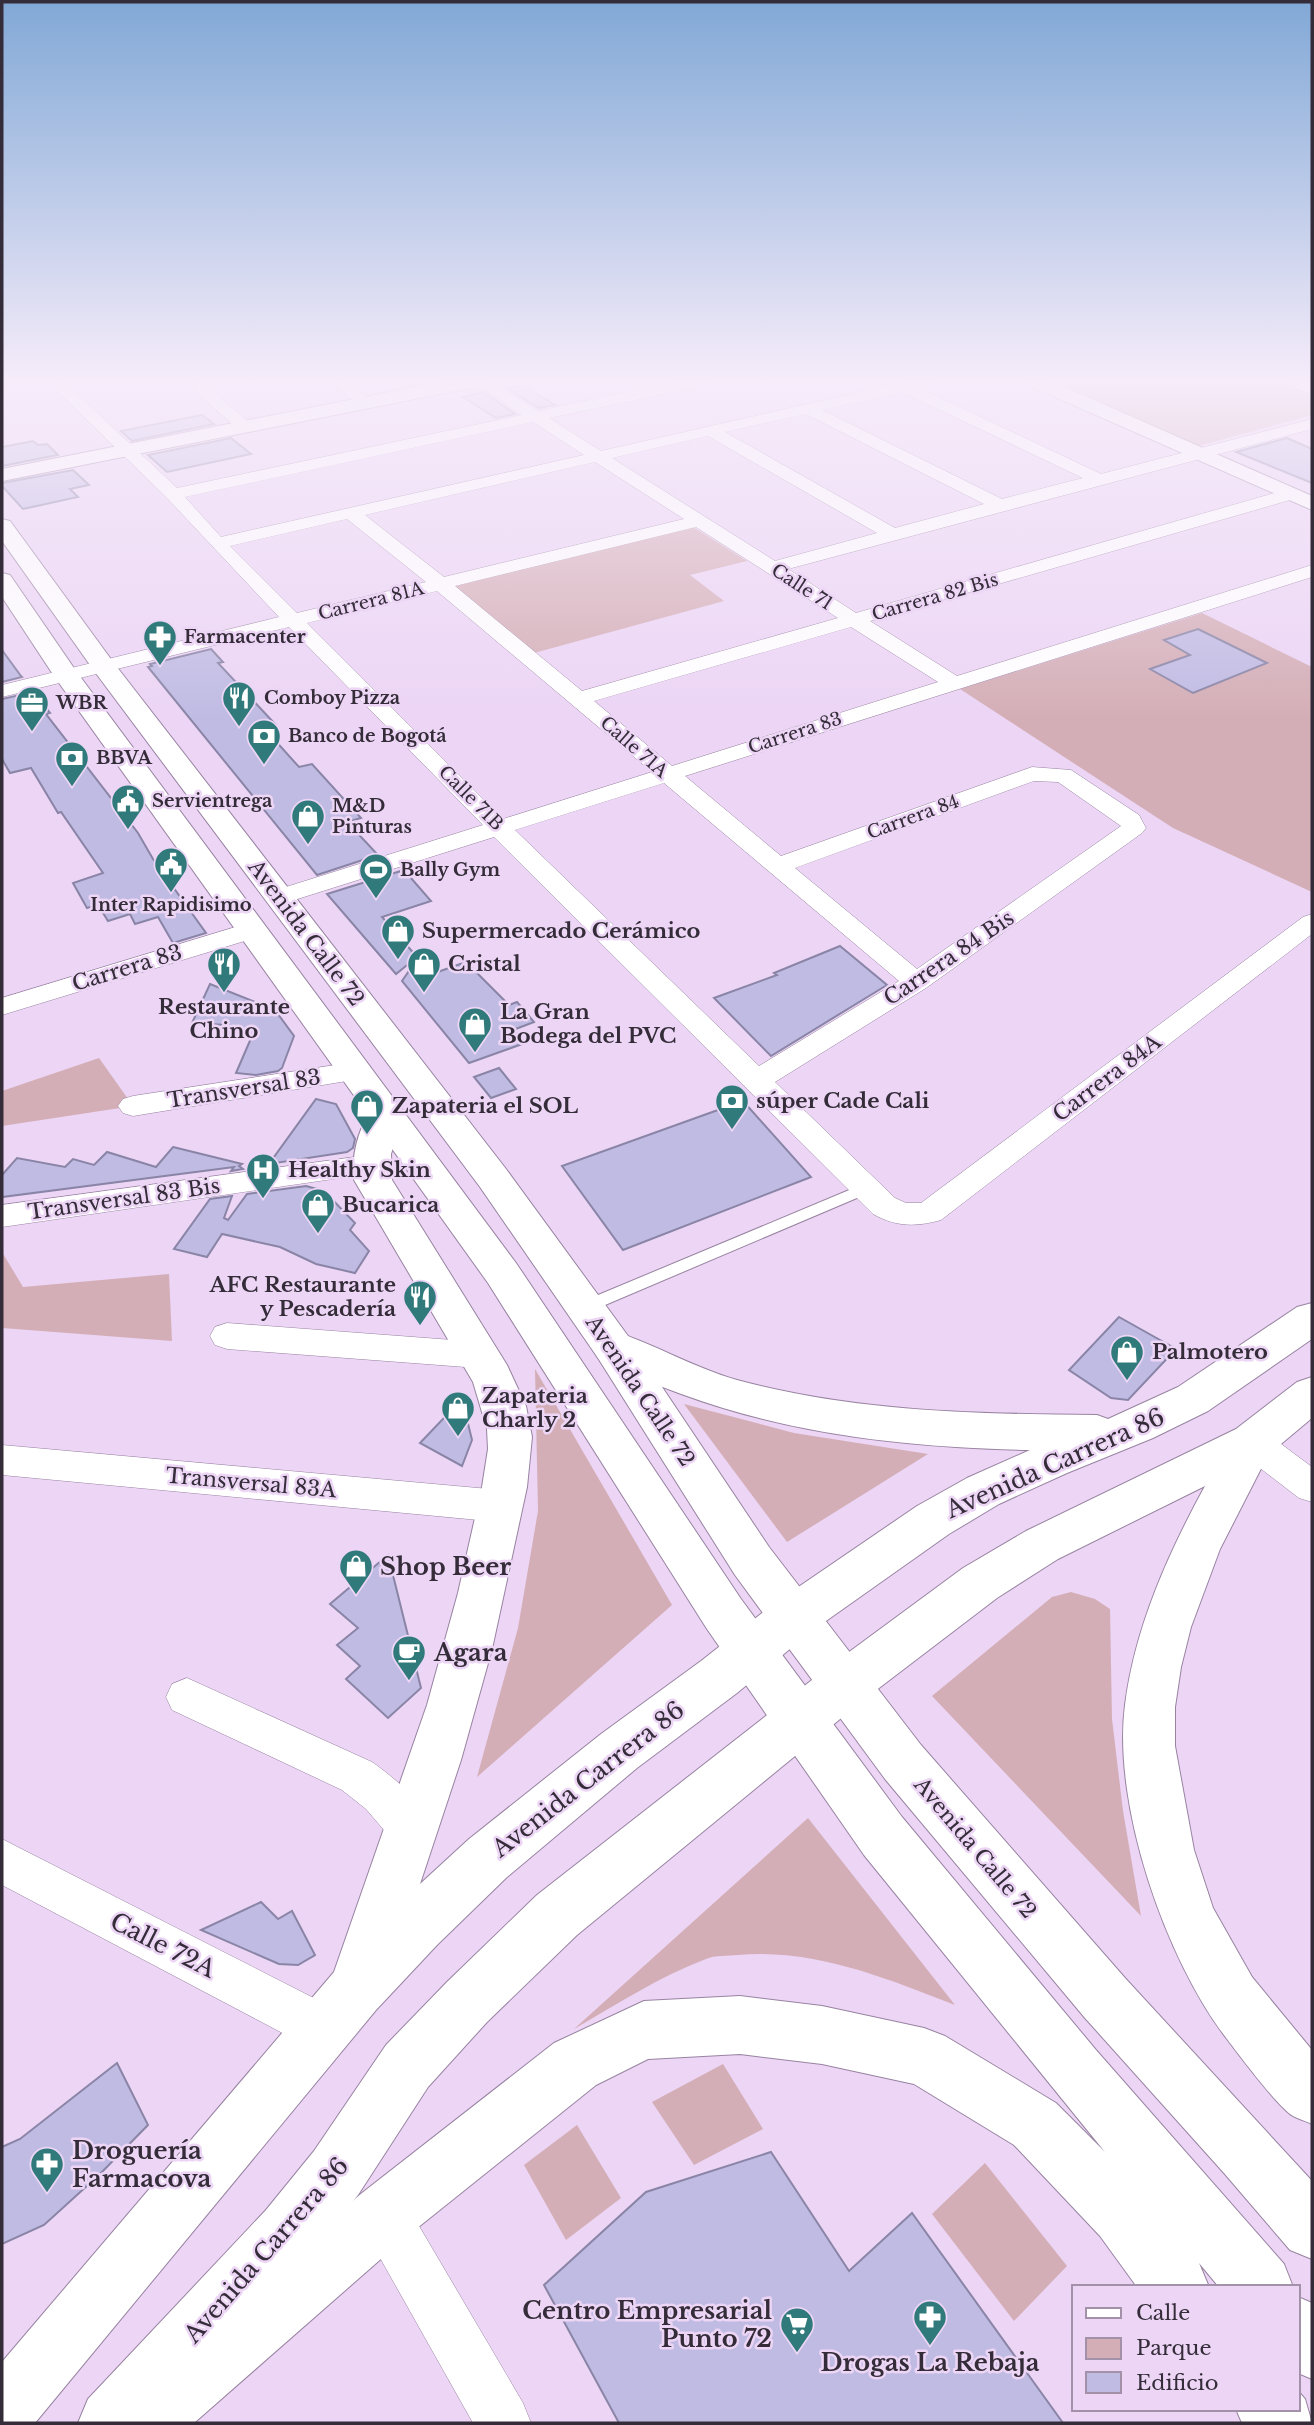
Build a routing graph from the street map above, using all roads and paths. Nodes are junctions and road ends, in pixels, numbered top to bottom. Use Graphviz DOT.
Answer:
graph roads {
  1 [pos="170,491"];
  2 [pos="187,491"];
  3 [pos="442,491"];
  4 [pos="652,491"];
  5 [pos="816,491"];
  6 [pos="972,491"];
  7 [pos="1056,491"];
  8 [pos="1286,491"];
  9 [pos="173,494"];
  10 [pos="1292,494"];
  11 [pos="1312,503"];
  12 [pos="1000,505"];
  13 [pos="350,512"];
  14 [pos="699,521"];
  15 [pos="2,526"];
  16 [pos="893,535"];
  17 [pos="217,543"];
  18 [pos="772,568"];
  19 [pos="1312,570"];
  20 [pos="2,580"];
  21 [pos="441,584"];
  22 [pos="293,619"];
  23 [pos="855,621"];
  24 [pos="104,667"];
  25 [pos="67,676"];
  26 [pos="953,683"];
  27 [pos="2,691"];
  28 [pos="578,698"];
  29 [pos="666,775"];
  30 [pos="498,827"];
  31 [pos="1134,828"];
  32 [pos="777,866"];
  33 [pos="279,897"];
  34 [pos="1312,922"];
  35 [pos="252,930"];
  36 [pos="916,982"];
  37 [pos="3,1002"];
  38 [pos="355,1071"];
  39 [pos="758,1080"];
  40 [pos="133,1106"];
  41 [pos="386,1114"];
  42 [pos="370,1164"];
  43 [pos="866,1188"];
  44 [pos="895,1213"];
  45 [pos="2,1216"];
  46 [pos="584,1307"];
  47 [pos="1312,1318"];
  48 [pos="227,1336"];
  49 [pos="613,1347"];
  50 [pos="479,1355"];
  51 [pos="1312,1394"];
  52 [pos="1121,1433"];
  53 [pos="1252,1442"];
  54 [pos="2,1460"];
  55 [pos="1312,1487"];
  56 [pos="500,1506"];
  57 [pos="792,1618"];
  58 [pos="750,1651"];
  59 [pos="844,1685"];
  60 [pos="187,1697"];
  61 [pos="799,1721"];
  62 [pos="433,1764"];
  63 [pos="357,1776"];
  64 [pos="411,1829"];
  65 [pos="2,1861"];
  66 [pos="340,2009"];
  67 [pos="1312,2094"];
  68 [pos="384,2215"];
  69 [pos="1312,2228"];
  70 [pos="1175,2285"];
  71 [pos="1259,2285"];
  72 [pos="1300,2332"];
  73 [pos="1312,2346"];
  74 [pos="2,2410"];
  75 [pos="112,2423"];
  76 [pos="143,2423"];
  77 [pos="503,2423"];
  1 -- 9 [label="street, Calle 71B"];
  2 -- 9 [label="street"];
  3 -- 13 [label="street"];
  4 -- 14 [label="street, Calle 71"];
  5 -- 16 [label="street"];
  6 -- 12 [label="street"];
  7 -- 12 [label="street"];
  8 -- 10 [label="main road"];
  9 -- 17 [label="street, Calle 71B"];
  10 -- 11 [label="main road"];
  10 -- 23 [label="street, Carrera 82 Bis"];
  12 -- 16 [label="street"];
  13 -- 17 [label="street"];
  13 -- 21 [label="street, Calle 71A"];
  14 -- 18 [label="street, Calle 71"];
  14 -- 21 [label="street, Carrera 81A"];
  15 -- 24 [label="main road, Avenida Calle 72"];
  16 -- 18 [label="street"];
  17 -- 22 [label="street, Calle 71B"];
  18 -- 23 [label="street, Calle 71"];
  19 -- 26 [label="street, Carrera 83"];
  20 -- 25 [label="main road, Avenida Calle 72"];
  21 -- 22 [label="street, Carrera 81A"];
  21 -- 28 [label="street, Calle 71A"];
  22 -- 24 [label="street, Carrera 81A"];
  22 -- 30 [label="street, Calle 71B"];
  23 -- 26 [label="street, Calle 71"];
  23 -- 28 [label="street, Carrera 82 Bis"];
  24 -- 25 [label="street, Carrera 81A"];
  24 -- 33 [label="main road, Avenida Calle 72"];
  25 -- 27 [label="street, Carrera 81A"];
  25 -- 35 [label="main road, Avenida Calle 72"];
  26 -- 29 [label="street, Carrera 83"];
  28 -- 29 [label="street, Calle 71A"];
  29 -- 30 [label="street, Carrera 83"];
  29 -- 32 [label="street, Calle 71A"];
  30 -- 33 [label="street, Carrera 83"];
  30 -- 39 [label="street, Calle 71B"];
  31 -- 32 [label="street, Carrera 84"];
  31 -- 36 [label="street, Carrera 84 Bis"];
  32 -- 36 [label="street, Calle 71A"];
  33 -- 46 [label="main road, Avenida Calle 72"];
  34 -- 44 [label="street, Carrera 84A"];
  35 -- 37 [label="street, Carrera 83"];
  35 -- 38 [label="main road, Avenida Calle 72"];
  36 -- 39 [label="street, Carrera 84 Bis"];
  38 -- 40 [label="street, Transversal 83"];
  38 -- 41 [label="main road, Avenida Calle 72"];
  39 -- 43 [label="street, Calle 71B"];
  41 -- 42 [label="main road"];
  41 -- 58 [label="main road, Avenida Calle 72"];
  42 -- 45 [label="street, Transversal 83 Bis"];
  42 -- 50 [label="main road"];
  43 -- 44 [label="street, Calle 71B"];
  43 -- 46 [label="lane"];
  46 -- 49 [label="main road, Avenida Calle 72"];
  47 -- 52 [label="main road, Avenida Carrera 86"];
  48 -- 50 [label="street"];
  49 -- 52 [label="main road"];
  49 -- 57 [label="main road, Avenida Calle 72"];
  50 -- 56 [label="main road"];
  51 -- 53 [label="main road, Avenida Carrera 86"];
  52 -- 57 [label="main road, Avenida Carrera 86"];
  53 -- 55 [label="street"];
  53 -- 59 [label="main road, Avenida Carrera 86"];
  53 -- 67 [label="main road"];
  54 -- 56 [label="street, Transversal 83A"];
  56 -- 62 [label="main road"];
  57 -- 58 [label="main road, Avenida Carrera 86"];
  57 -- 59 [label="main road, Avenida Calle 72"];
  58 -- 61 [label="main road, Avenida Calle 72"];
  58 -- 66 [label="main road, Avenida Carrera 86"];
  59 -- 61 [label="main road, Avenida Carrera 86"];
  59 -- 69 [label="main road, Avenida Calle 72"];
  60 -- 63 [label="street"];
  61 -- 71 [label="main road, Avenida Calle 72"];
  61 -- 75 [label="main road, Avenida Carrera 86"];
  62 -- 63 [label="street"];
  62 -- 64 [label="main road"];
  63 -- 64 [label="street"];
  64 -- 66 [label="main road"];
  65 -- 66 [label="street, Calle 72A"];
  66 -- 74 [label="main road, Avenida Carrera 86"];
  68 -- 70 [label="main road"];
  68 -- 76 [label="main road"];
  68 -- 77 [label="street"];
  72 -- 73 [label="main road"];
}
